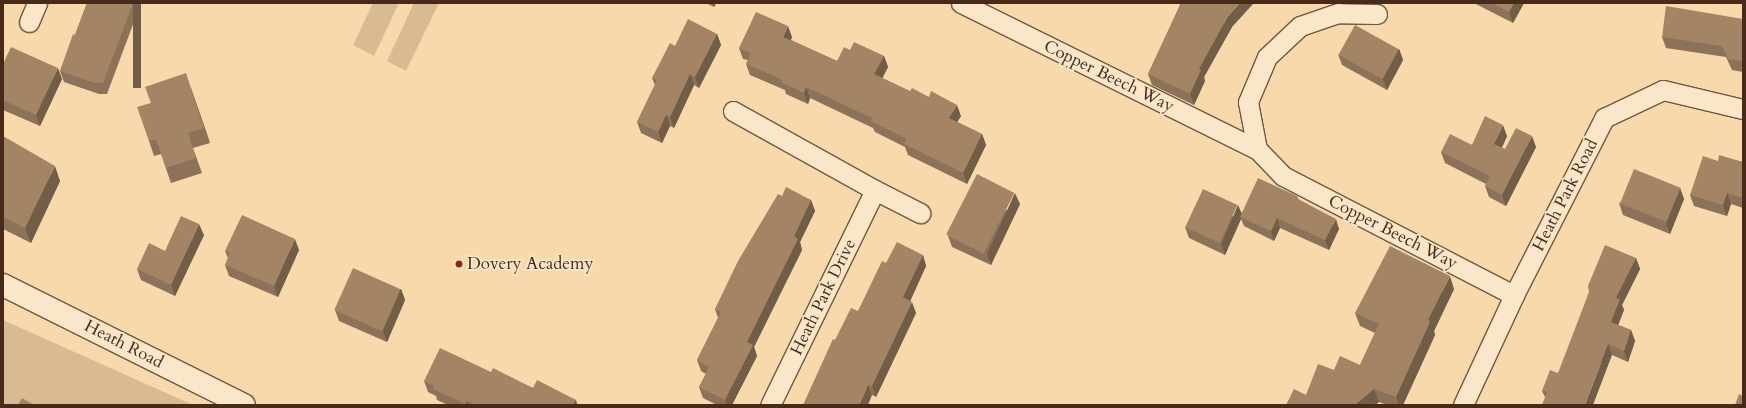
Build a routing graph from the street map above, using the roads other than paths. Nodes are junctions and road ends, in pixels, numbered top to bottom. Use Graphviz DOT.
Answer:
graph roads {
  1 [pos="37,3"];
  2 [pos="961,3"];
  3 [pos="1377,14"];
  4 [pos="29,22"];
  5 [pos="1743,109"];
  6 [pos="733,111"];
  7 [pos="1257,149"];
  8 [pos="875,190"];
  9 [pos="920,213"];
  10 [pos="3,285"];
  11 [pos="1514,295"];
  12 [pos="244,405"];
  13 [pos="770,405"];
  14 [pos="1463,405"];
  1 -- 4 [label="street"];
  2 -- 7 [label="street, Copper Beech Way"];
  3 -- 7 [label="street"];
  5 -- 11 [label="street, Heath Park Road"];
  6 -- 8 [label="street"];
  7 -- 11 [label="street, Copper Beech Way"];
  8 -- 9 [label="street"];
  8 -- 13 [label="street, Heath Park Drive"];
  10 -- 12 [label="street, Heath Road"];
  11 -- 14 [label="street, Heath Park Road"];
}
